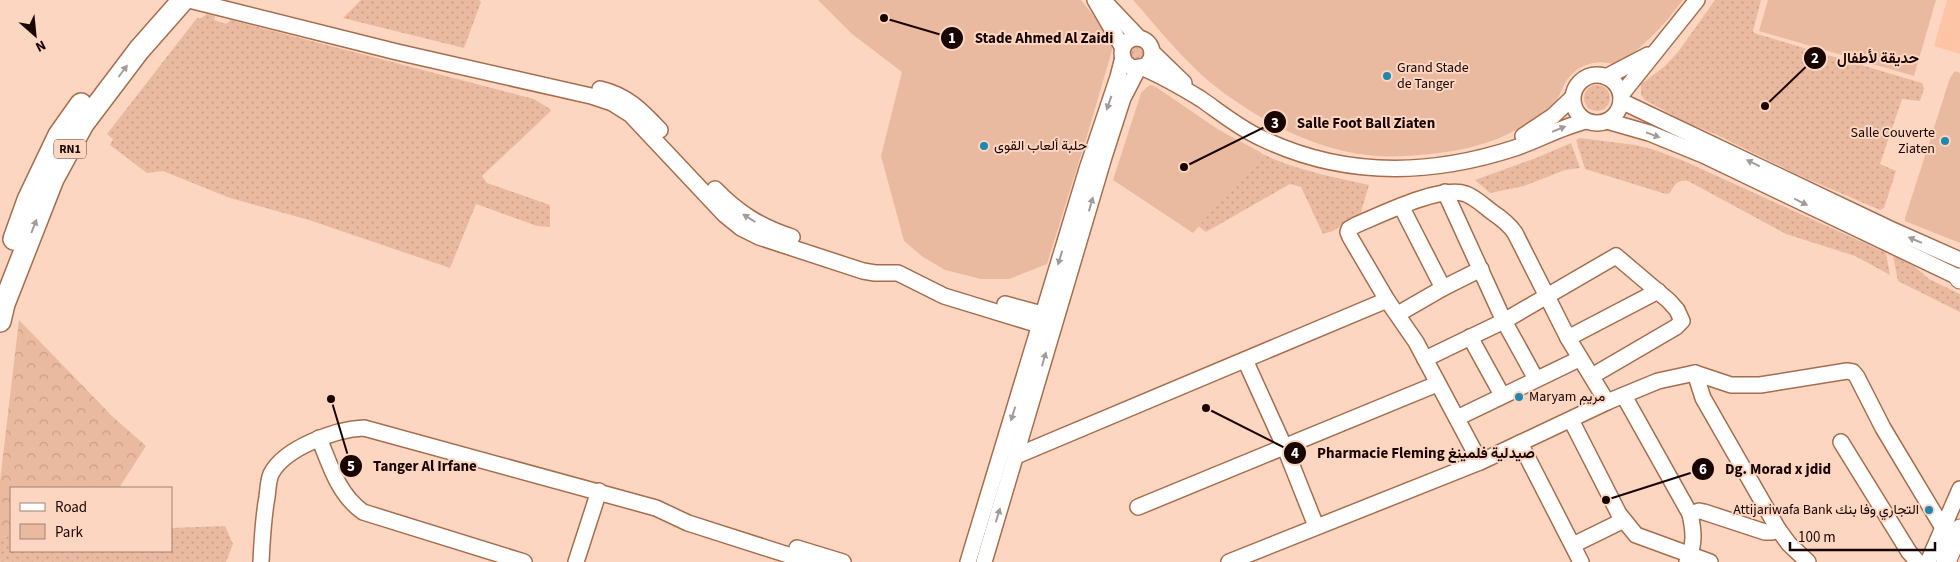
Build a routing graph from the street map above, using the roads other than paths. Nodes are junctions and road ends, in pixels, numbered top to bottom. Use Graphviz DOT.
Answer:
graph roads {
  1 [pos="164,0"];
  2 [pos="183,0"];
  3 [pos="189,0"];
  4 [pos="225,0"];
  5 [pos="1095,0"];
  6 [pos="1104,0"];
  7 [pos="1698,0"];
  8 [pos="1139,38"];
  9 [pos="1660,47"];
  10 [pos="1123,52"];
  11 [pos="1152,52"];
  12 [pos="1140,67"];
  13 [pos="1606,76"];
  14 [pos="1572,98"];
  15 [pos="1621,98"];
  16 [pos="1200,99"];
  17 [pos="1586,121"];
  18 [pos="1607,121"];
  19 [pos="1501,151"];
  20 [pos="1445,192"];
  21 [pos="1401,206"];
  22 [pos="1960,260"];
  23 [pos="1481,269"];
  24 [pos="1960,278"];
  25 [pos="0,279"];
  26 [pos="1443,288"];
  27 [pos="1658,291"];
  28 [pos="1547,297"];
  29 [pos="1387,300"];
  30 [pos="1398,314"];
  31 [pos="1041,319"];
  32 [pos="1504,320"];
  33 [pos="0,321"];
  34 [pos="1470,337"];
  35 [pos="1568,338"];
  36 [pos="1424,359"];
  37 [pos="1579,359"];
  38 [pos="1245,360"];
  39 [pos="1695,373"];
  40 [pos="1592,376"];
  41 [pos="1536,379"];
  42 [pos="1437,384"];
  43 [pos="1502,395"];
  44 [pos="1624,396"];
  45 [pos="1607,402"];
  46 [pos="1457,418"];
  47 [pos="1571,420"];
  48 [pos="319,438"];
  49 [pos="1841,442"];
  50 [pos="1520,443"];
  51 [pos="1285,448"];
  52 [pos="1016,456"];
  53 [pos="1480,462"];
  54 [pos="1960,489"];
  55 [pos="599,491"];
  56 [pos="1138,507"];
  57 [pos="656,508"];
  58 [pos="1690,514"];
  59 [pos="1622,521"];
  60 [pos="1316,526"];
  61 [pos="1778,529"];
  62 [pos="1952,529"];
  63 [pos="1573,546"];
  64 [pos="1689,558"];
  65 [pos="261,562"];
  66 [pos="524,562"];
  67 [pos="576,562"];
  68 [pos="810,562"];
  69 [pos="843,562"];
  70 [pos="968,562"];
  71 [pos="984,562"];
  72 [pos="1230,562"];
  73 [pos="1581,562"];
  74 [pos="1710,562"];
  75 [pos="1808,562"];
  76 [pos="1918,562"];
  77 [pos="1928,562"];
  78 [pos="1946,562"];
  1 -- 25 [label="highway, RN1"];
  33 -- 2 [label="highway, RN1, one-way"];
  3 -- 31 [label="street"];
  31 -- 4 [label="street, one-way"];
  5 -- 10 [label="street"];
  6 -- 8 [label="street"];
  7 -- 9 [label="street"];
  8 -- 10 [label="street"];
  8 -- 11 [label="street"];
  9 -- 13 [label="street"];
  9 -- 15 [label="street"];
  10 -- 12 [label="street"];
  10 -- 31 [label="street, one-way"];
  11 -- 12 [label="street"];
  11 -- 16 [label="street"];
  12 -- 16 [label="street"];
  52 -- 12 [label="street, one-way"];
  13 -- 14 [label="street"];
  13 -- 15 [label="street"];
  14 -- 17 [label="street"];
  14 -- 19 [label="street"];
  15 -- 18 [label="street"];
  22 -- 15 [label="street, one-way"];
  16 -- 19 [label="street"];
  17 -- 18 [label="street"];
  19 -- 17 [label="street, one-way"];
  18 -- 24 [label="street, one-way"];
  20 -- 21 [label="street"];
  20 -- 23 [label="street"];
  20 -- 28 [label="street"];
  21 -- 26 [label="street"];
  21 -- 29 [label="street"];
  23 -- 26 [label="street"];
  23 -- 32 [label="street"];
  26 -- 30 [label="street"];
  27 -- 28 [label="street"];
  27 -- 35 [label="street"];
  27 -- 40 [label="street"];
  28 -- 32 [label="street"];
  28 -- 35 [label="street"];
  29 -- 30 [label="street"];
  29 -- 38 [label="street"];
  30 -- 36 [label="street"];
  31 -- 70 [label="street, one-way"];
  32 -- 34 [label="street"];
  32 -- 41 [label="street"];
  34 -- 36 [label="street"];
  34 -- 43 [label="street"];
  35 -- 37 [label="street"];
  36 -- 42 [label="street"];
  37 -- 40 [label="street"];
  37 -- 41 [label="street"];
  38 -- 51 [label="street"];
  38 -- 52 [label="street"];
  39 -- 44 [label="street"];
  39 -- 61 [label="street"];
  39 -- 62 [label="street"];
  40 -- 45 [label="street"];
  41 -- 43 [label="street"];
  42 -- 46 [label="street"];
  42 -- 51 [label="street"];
  43 -- 46 [label="street"];
  44 -- 45 [label="street"];
  44 -- 58 [label="street"];
  45 -- 47 [label="street"];
  46 -- 53 [label="street"];
  47 -- 50 [label="street"];
  47 -- 59 [label="street"];
  48 -- 55 [label="street"];
  48 -- 65 [label="street"];
  48 -- 66 [label="street"];
  49 -- 76 [label="street"];
  50 -- 53 [label="street"];
  50 -- 63 [label="street"];
  51 -- 56 [label="street"];
  51 -- 60 [label="street"];
  71 -- 52 [label="street, one-way"];
  53 -- 60 [label="street"];
  54 -- 62 [label="street"];
  55 -- 57 [label="street"];
  55 -- 67 [label="street"];
  57 -- 68 [label="street"];
  57 -- 69 [label="street"];
  58 -- 61 [label="street"];
  58 -- 64 [label="street"];
  59 -- 63 [label="street"];
  59 -- 64 [label="street"];
  60 -- 72 [label="street"];
  61 -- 75 [label="street"];
  62 -- 77 [label="street"];
  62 -- 78 [label="main road"];
  63 -- 73 [label="street"];
  64 -- 74 [label="street"];
}
